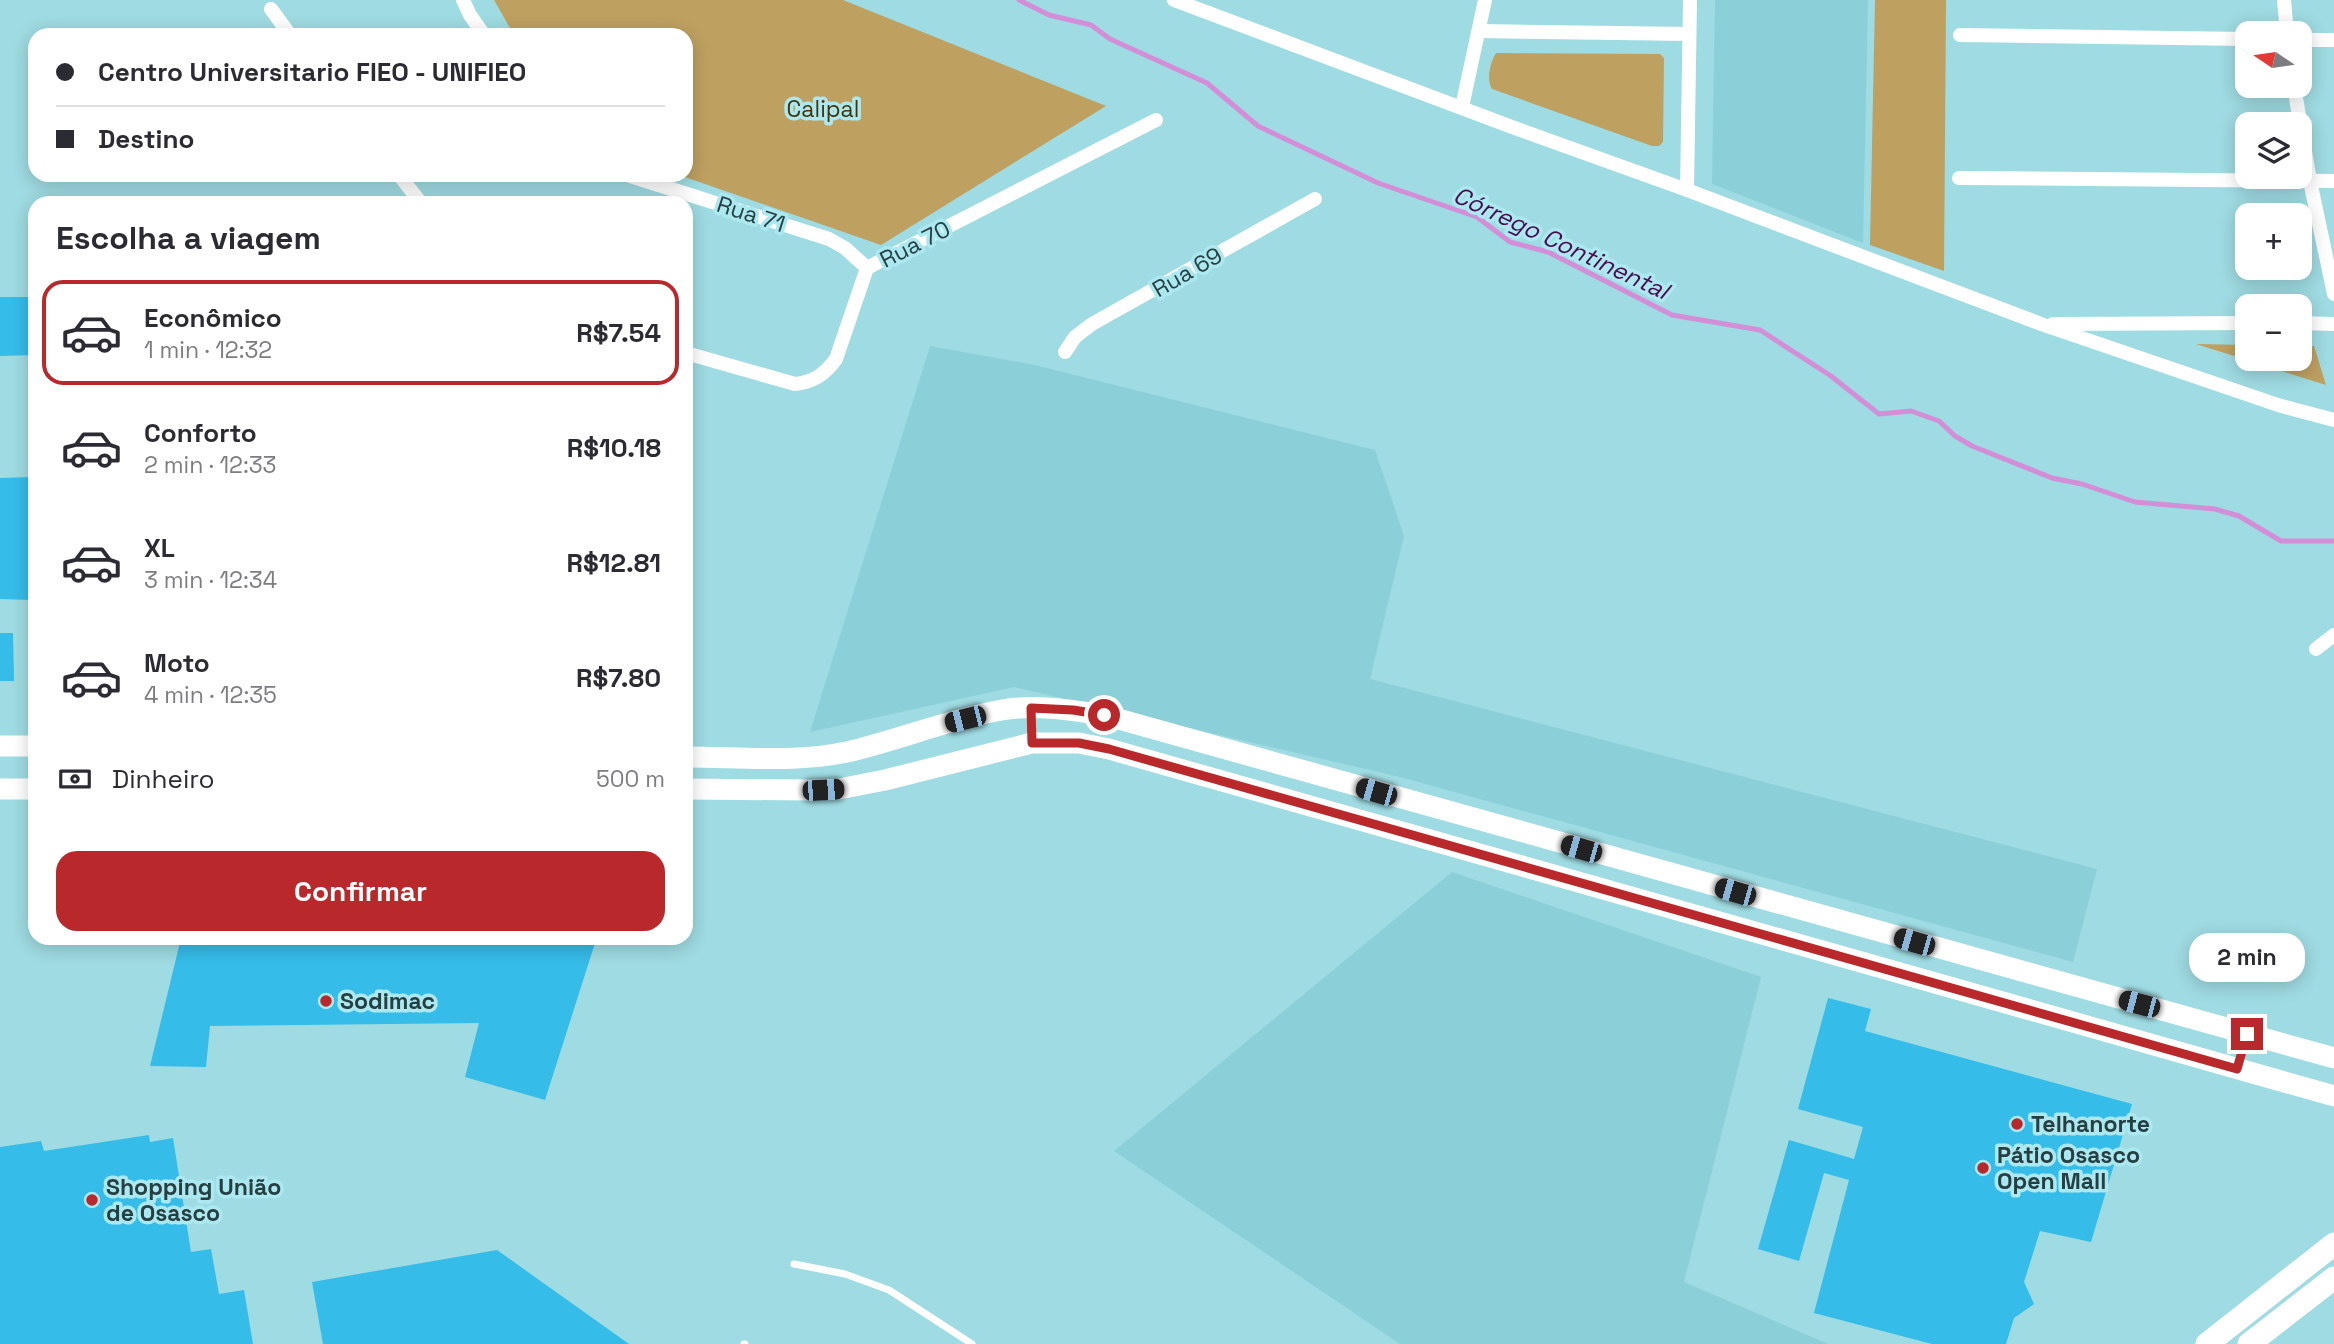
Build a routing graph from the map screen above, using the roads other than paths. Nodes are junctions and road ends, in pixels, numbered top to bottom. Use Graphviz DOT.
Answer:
graph roads {
  1 [pos="463,0"];
  2 [pos="1174,0"];
  3 [pos="1485,0"];
  4 [pos="1689,0"];
  5 [pos="2284,0"];
  6 [pos="271,9"];
  7 [pos="2286,21"];
  8 [pos="285,28"];
  9 [pos="479,28"];
  10 [pos="1479,31"];
  11 [pos="1689,34"];
  12 [pos="1960,35"];
  13 [pos="2235,39"];
  14 [pos="2312,40"];
  15 [pos="2334,40"];
  16 [pos="1462,107"];
  17 [pos="1156,120"];
  18 [pos="1959,178"];
  19 [pos="2235,180"];
  20 [pos="2312,181"];
  21 [pos="2334,181"];
  22 [pos="404,182"];
  23 [pos="648,182"];
  24 [pos="2312,189"];
  25 [pos="1687,190"];
  26 [pos="416,196"];
  27 [pos="693,196"];
  28 [pos="693,196"];
  29 [pos="1315,199"];
  30 [pos="867,268"];
  31 [pos="2334,294"];
  32 [pos="2235,323"];
  33 [pos="2312,323"];
  34 [pos="2041,324"];
  35 [pos="2334,324"];
  36 [pos="1065,352"];
  37 [pos="693,356"];
  38 [pos="2334,420"];
  39 [pos="2334,635"];
  40 [pos="2316,649"];
  41 [pos="1031,708"];
  42 [pos="988,713"];
  43 [pos="1032,743"];
  44 [pos="0,746"];
  45 [pos="28,746"];
  46 [pos="1005,749"];
  47 [pos="693,757"];
  48 [pos="737,757"];
  49 [pos="693,763"];
  50 [pos="0,789"];
  51 [pos="28,789"];
  52 [pos="693,789"];
  53 [pos="2247,1034"];
  54 [pos="2334,1058"];
  55 [pos="2237,1069"];
  56 [pos="2334,1096"];
  57 [pos="2334,1244"];
  58 [pos="794,1264"];
  59 [pos="2334,1278"];
  60 [pos="972,1344"];
  61 [pos="2207,1344"];
  62 [pos="2249,1344"];
  1 -- 9 [label="street"];
  2 -- 16 [label="street"];
  3 -- 10 [label="street"];
  4 -- 11 [label="street"];
  5 -- 7 [label="street"];
  6 -- 8 [label="street"];
  10 -- 11 [label="street"];
  10 -- 16 [label="street"];
  11 -- 25 [label="street"];
  12 -- 13 [label="street"];
  14 -- 15 [label="street"];
  16 -- 25 [label="street"];
  17 -- 30 [label="street, Rua 70"];
  18 -- 19 [label="street"];
  20 -- 21 [label="street"];
  22 -- 26 [label="street"];
  23 -- 28 [label="street, Rua 71"];
  24 -- 31 [label="street"];
  25 -- 34 [label="street"];
  27 -- 30 [label="street, Rua 71"];
  29 -- 36 [label="street, Rua 69"];
  30 -- 37 [label="street, Rua 70"];
  32 -- 34 [label="street"];
  33 -- 35 [label="street"];
  34 -- 38 [label="street"];
  39 -- 40 [label="street"];
  41 -- 42 [label="main road"];
  41 -- 43 [label="main road"];
  41 -- 53 [label="main road"];
  42 -- 46 [label="main road"];
  42 -- 48 [label="main road"];
  43 -- 46 [label="main road"];
  43 -- 55 [label="main road"];
  44 -- 45 [label="main road"];
  46 -- 52 [label="main road"];
  47 -- 48 [label="main road"];
  48 -- 49 [label="main road"];
  50 -- 51 [label="main road"];
  53 -- 54 [label="main road"];
  53 -- 55 [label="main road"];
  55 -- 56 [label="main road"];
  57 -- 61 [label="main road"];
  58 -- 60 [label="lane"];
  59 -- 62 [label="main road"];
}
